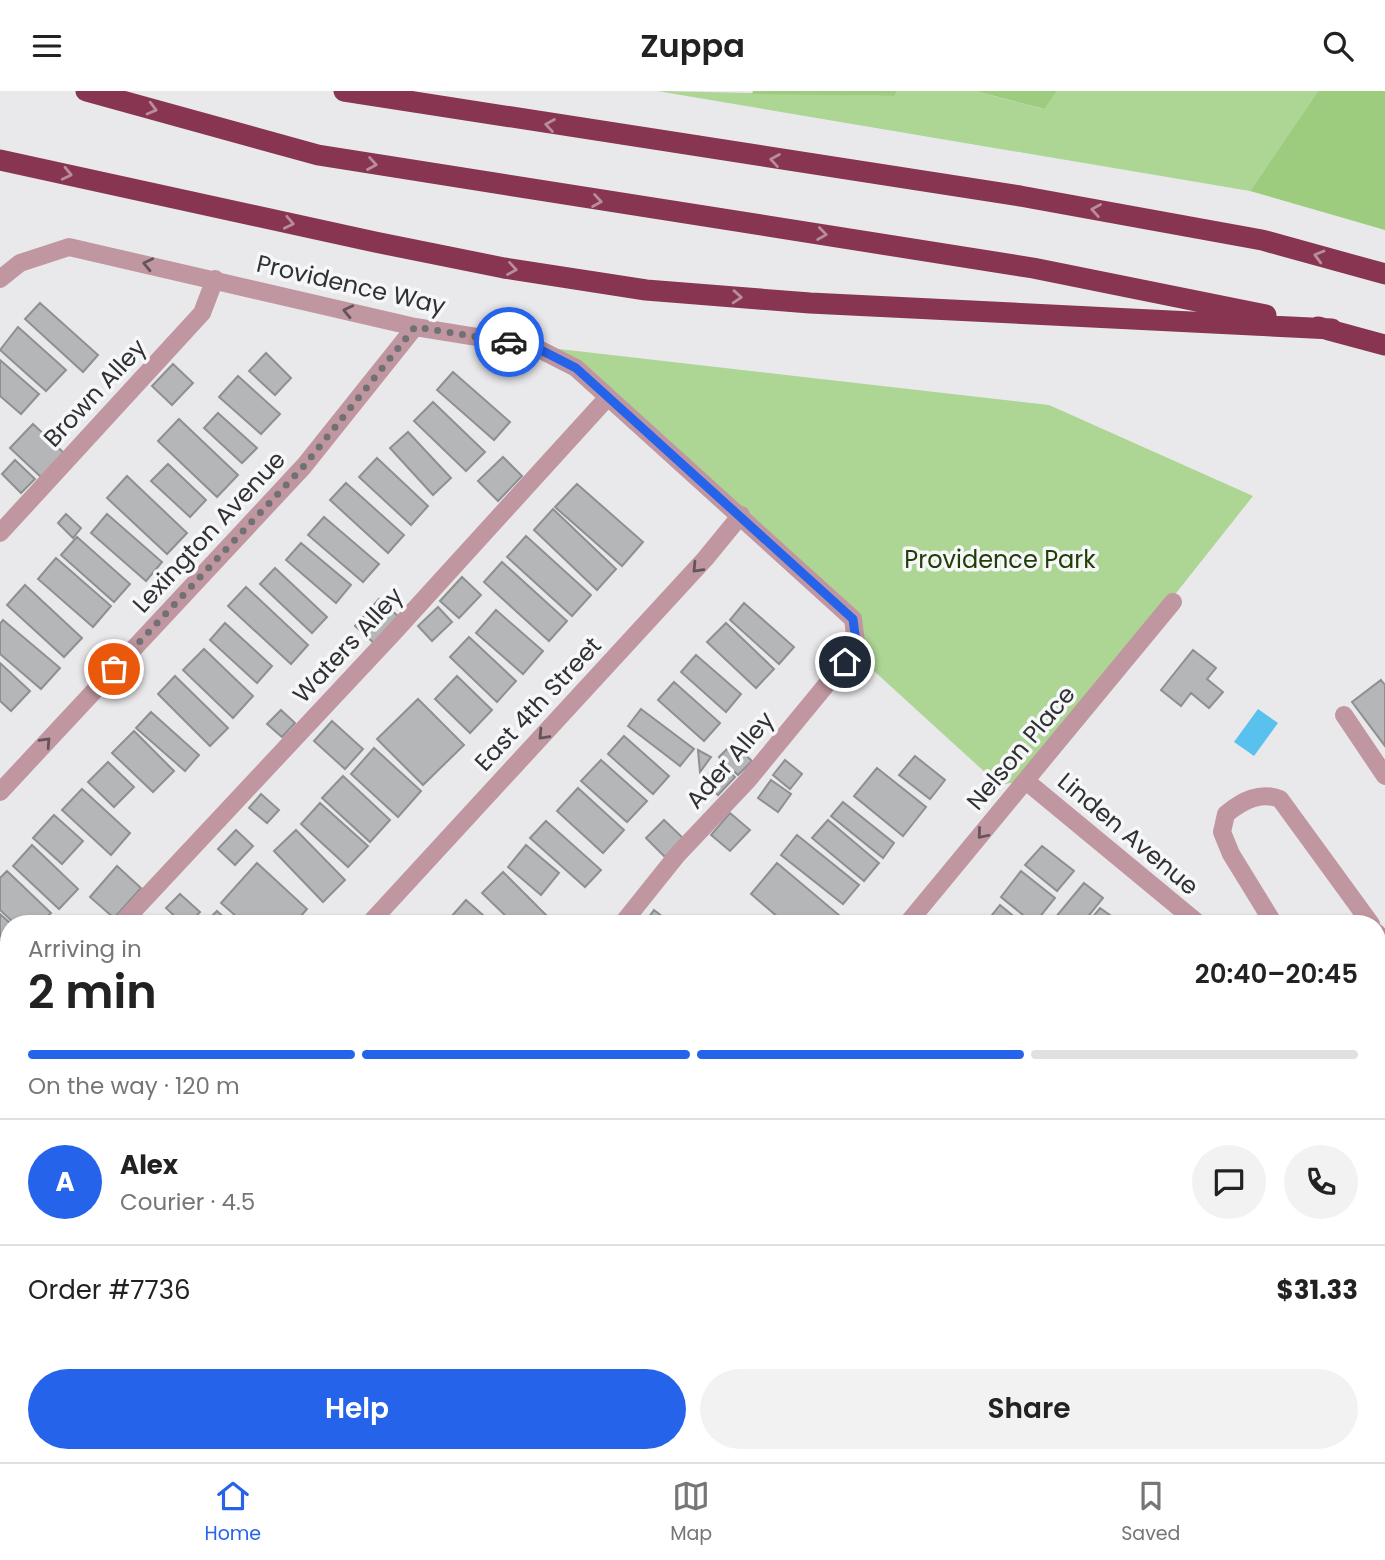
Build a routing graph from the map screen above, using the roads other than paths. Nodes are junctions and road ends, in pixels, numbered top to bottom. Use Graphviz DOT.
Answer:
graph roads {
  1 [pos="86,91"];
  2 [pos="344,91"];
  3 [pos="0,160"];
  4 [pos="1385,274"];
  5 [pos="0,279"];
  6 [pos="215,279"];
  7 [pos="415,327"];
  8 [pos="1332,330"];
  9 [pos="1385,345"];
  10 [pos="608,397"];
  11 [pos="741,515"];
  12 [pos="0,533"];
  13 [pos="1173,602"];
  14 [pos="853,619"];
  15 [pos="1344,715"];
  16 [pos="1385,776"];
  17 [pos="1026,781"];
  18 [pos="0,792"];
  19 [pos="129,915"];
  20 [pos="377,915"];
  21 [pos="629,915"];
  22 [pos="914,915"];
  23 [pos="1185,915"];
  24 [pos="1269,915"];
  25 [pos="1364,915"];
  1 -- 8 [label="highway, one-way"];
  4 -- 2 [label="highway, one-way"];
  3 -- 8 [label="highway, one-way"];
  6 -- 5 [label="street, Providence Way, one-way"];
  7 -- 6 [label="street, Providence Way, one-way"];
  6 -- 12 [label="street, Brown Alley"];
  7 -- 10 [label="street, Providence Way"];
  18 -- 7 [label="street, Lexington Avenue, one-way"];
  8 -- 9 [label="highway"];
  10 -- 11 [label="street, Providence Way"];
  10 -- 19 [label="street, Waters Alley"];
  11 -- 14 [label="street, Providence Way"];
  11 -- 20 [label="street, East 4th Street, one-way"];
  13 -- 17 [label="street, Nelson Place"];
  14 -- 21 [label="street, Ader Alley"];
  15 -- 16 [label="street"];
  17 -- 22 [label="street, Nelson Place, one-way"];
  17 -- 23 [label="street, Linden Avenue"];
  24 -- 25 [label="street"];
}
